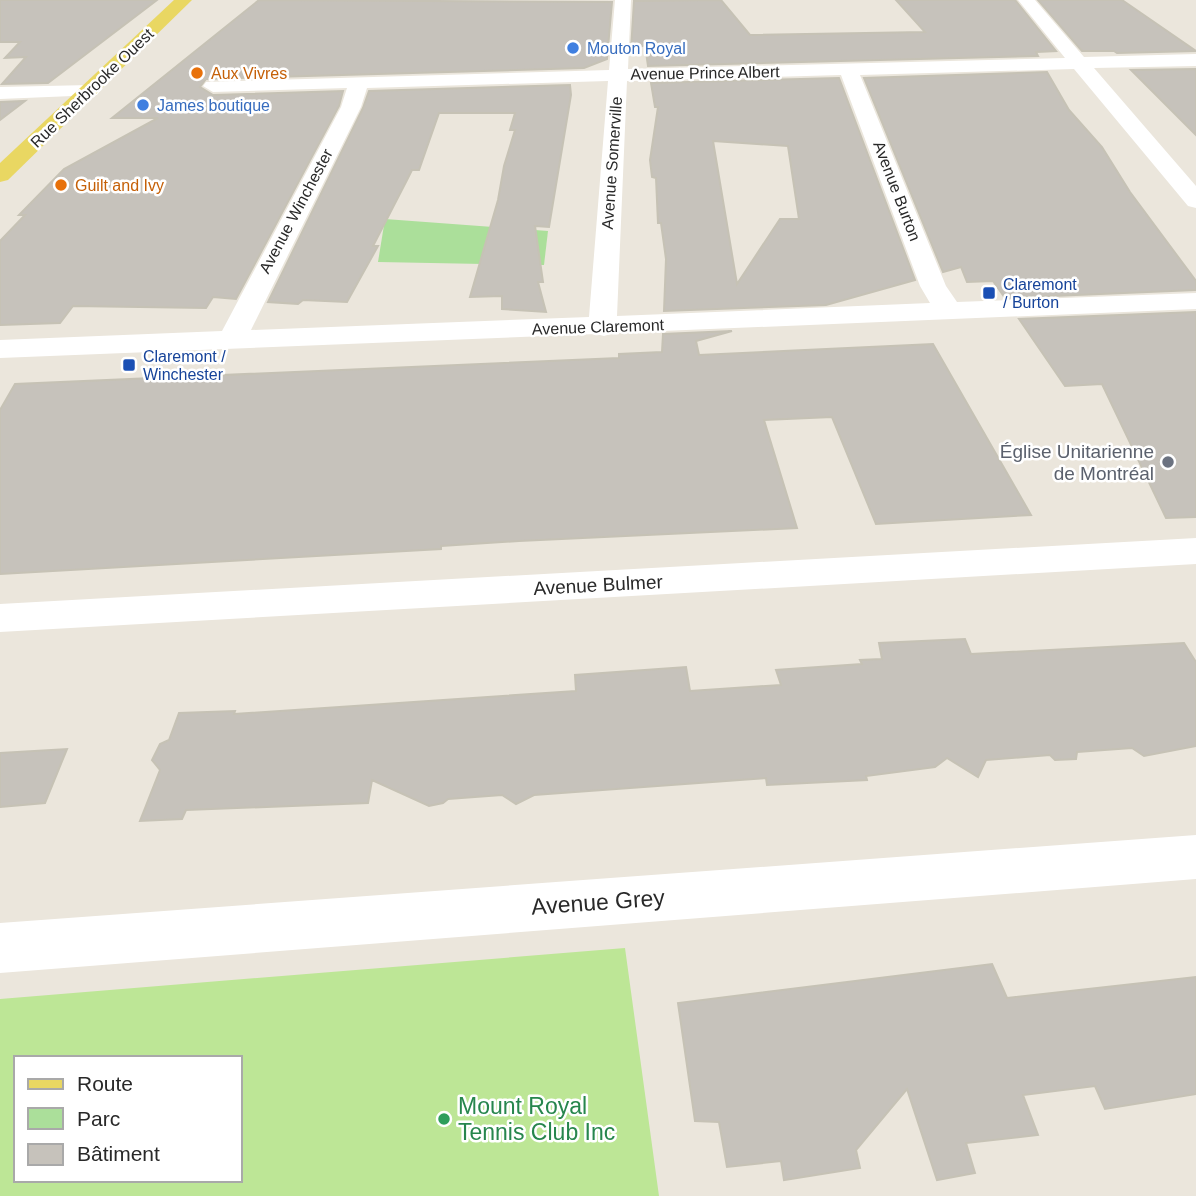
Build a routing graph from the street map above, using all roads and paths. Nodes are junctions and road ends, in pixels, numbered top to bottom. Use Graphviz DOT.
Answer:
graph roads {
  1 [pos="184,0"];
  2 [pos="623,0"];
  3 [pos="1026,0"];
  4 [pos="1196,60"];
  5 [pos="1078,63"];
  6 [pos="847,69"];
  7 [pos="618,75"];
  8 [pos="359,82"];
  9 [pos="213,86"];
  10 [pos="90,90"];
  11 [pos="0,93"];
  12 [pos="0,176"];
  13 [pos="1196,201"];
  14 [pos="1196,301"];
  15 [pos="948,312"];
  16 [pos="604,327"];
  17 [pos="233,341"];
  18 [pos="0,349"];
  19 [pos="1196,551"];
  20 [pos="0,618"];
  21 [pos="1196,857"];
  22 [pos="0,948"];
  1 -- 10 [label="main road, Rue Sherbrooke Ouest"];
  2 -- 7 [label="street, Avenue Somerville"];
  3 -- 5 [label="street"];
  4 -- 5 [label="street, Avenue Prince Albert"];
  5 -- 6 [label="street, Avenue Prince Albert"];
  5 -- 13 [label="street"];
  6 -- 7 [label="street, Avenue Prince Albert"];
  6 -- 15 [label="street, Avenue Burton"];
  7 -- 8 [label="street, Avenue Prince Albert"];
  7 -- 16 [label="street, Avenue Somerville"];
  8 -- 9 [label="street, Avenue Prince Albert"];
  8 -- 17 [label="street, Avenue Winchester"];
  10 -- 11 [label="street"];
  10 -- 12 [label="main road, Rue Sherbrooke Ouest"];
  14 -- 15 [label="street, Avenue Claremont"];
  15 -- 16 [label="street, Avenue Claremont"];
  16 -- 17 [label="street, Avenue Claremont"];
  17 -- 18 [label="street, Avenue Claremont"];
  19 -- 20 [label="street, Avenue Bulmer"];
  21 -- 22 [label="street, Avenue Grey"];
}
